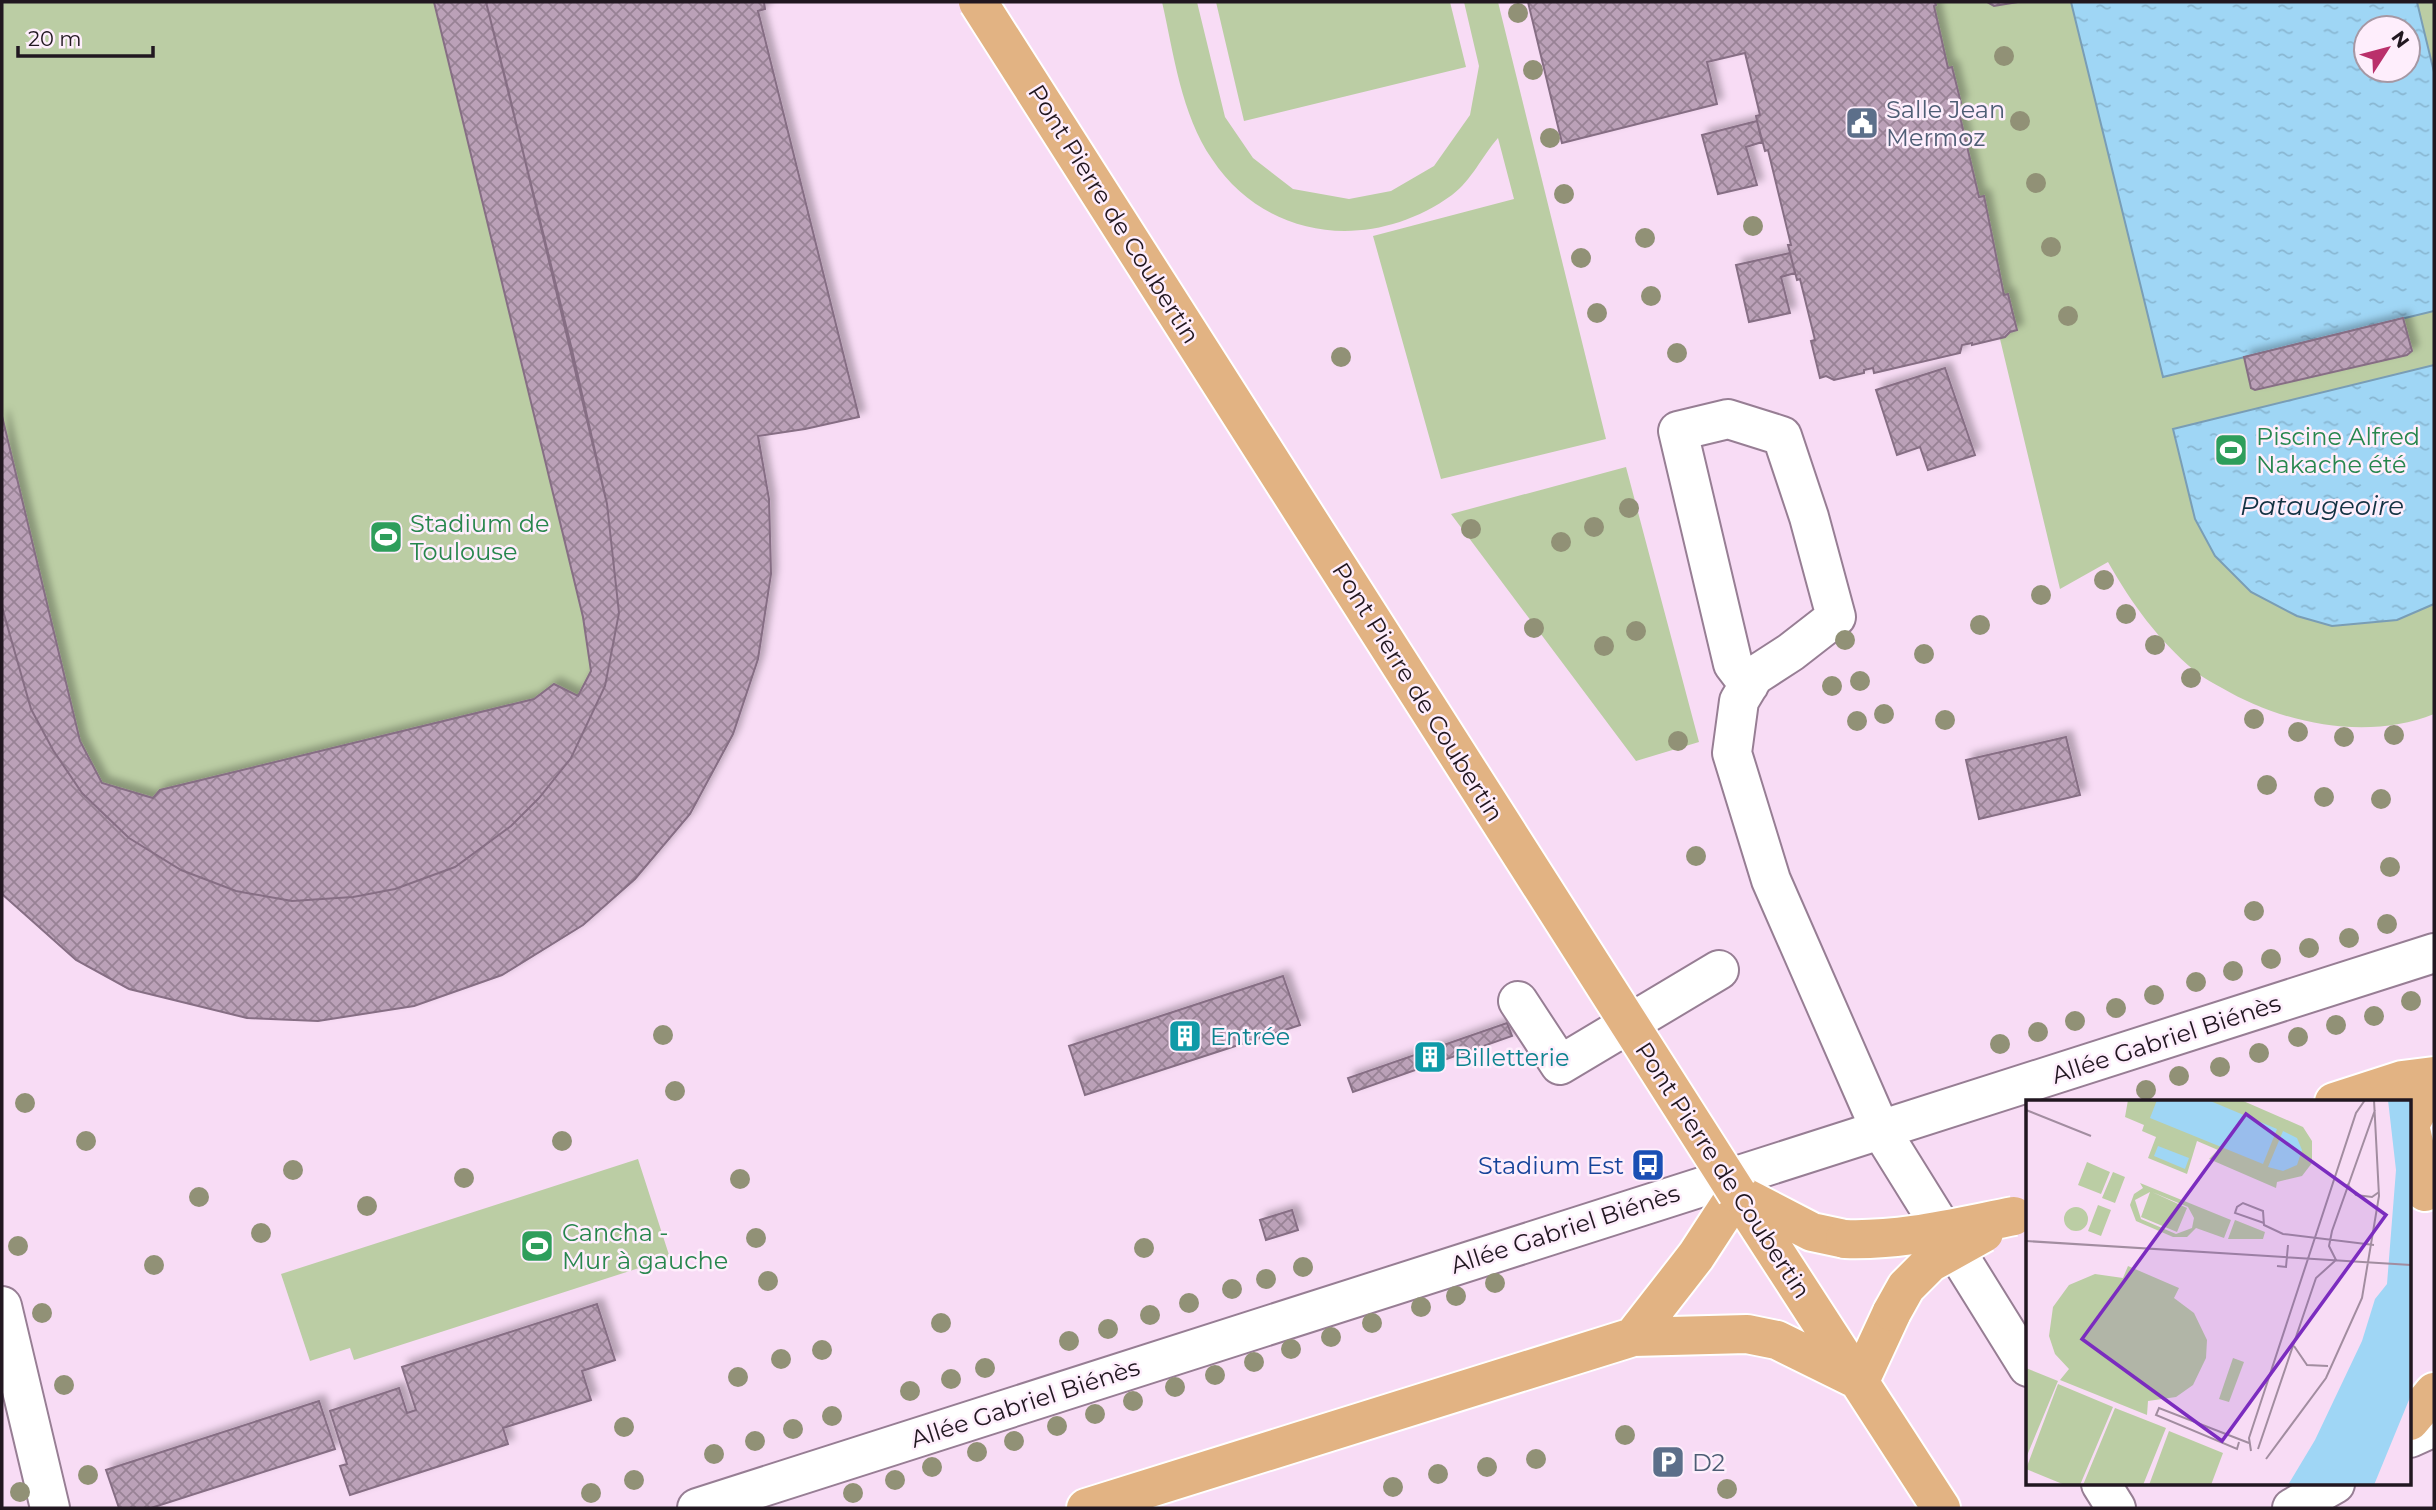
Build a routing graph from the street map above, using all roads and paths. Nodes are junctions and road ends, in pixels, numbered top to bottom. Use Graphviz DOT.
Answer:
graph roads {
  1 [pos="978,2"];
  2 [pos="1749,685"];
  3 [pos="2434,953"];
  4 [pos="1719,970"];
  5 [pos="1518,1001"];
  6 [pos="1607,1020"];
  7 [pos="2434,1076"];
  8 [pos="2434,1091"];
  9 [pos="2340,1100"];
  10 [pos="2412,1121"];
  11 [pos="1880,1129"];
  12 [pos="2412,1135"];
  13 [pos="1724,1188"];
  14 [pos="2423,1193"];
  15 [pos="2021,1213"];
  16 [pos="2,1306"];
  17 [pos="1633,1337"];
  18 [pos="2026,1364"];
  19 [pos="1860,1381"];
  20 [pos="2434,1392"];
  21 [pos="2412,1419"];
  22 [pos="2434,1427"];
  23 [pos="2412,1437"];
  24 [pos="2102,1486"];
  25 [pos="2331,1486"];
  26 [pos="50,1508"];
  27 [pos="697,1508"];
  28 [pos="1086,1508"];
  29 [pos="1941,1508"];
  30 [pos="2116,1508"];
  31 [pos="2292,1508"];
  1 -- 13 [label="main road, Pont Pierre de Coubertin, bridge"];
  2 -- 2 [label="street"];
  2 -- 11 [label="street"];
  3 -- 11 [label="street, Allée Gabriel Biénès"];
  4 -- 6 [label="street"];
  5 -- 6 [label="street"];
  6 -- 13 [label="street"];
  7 -- 9 [label="main road"];
  8 -- 10 [label="main road"];
  11 -- 13 [label="street, Allée Gabriel Biénès"];
  11 -- 18 [label="street"];
  12 -- 14 [label="main road"];
  13 -- 15 [label="main road, bridge"];
  13 -- 17 [label="main road"];
  13 -- 19 [label="main road, Pont Pierre de Coubertin"];
  13 -- 27 [label="street, Allée Gabriel Biénès"];
  15 -- 19 [label="main road, bridge"];
  16 -- 26 [label="street"];
  17 -- 19 [label="main road"];
  17 -- 28 [label="main road"];
  19 -- 29 [label="main road, Pont Pierre de Coubertin"];
  20 -- 21 [label="main road"];
  22 -- 23 [label="street"];
  24 -- 30 [label="street"];
  25 -- 31 [label="street"];
}
